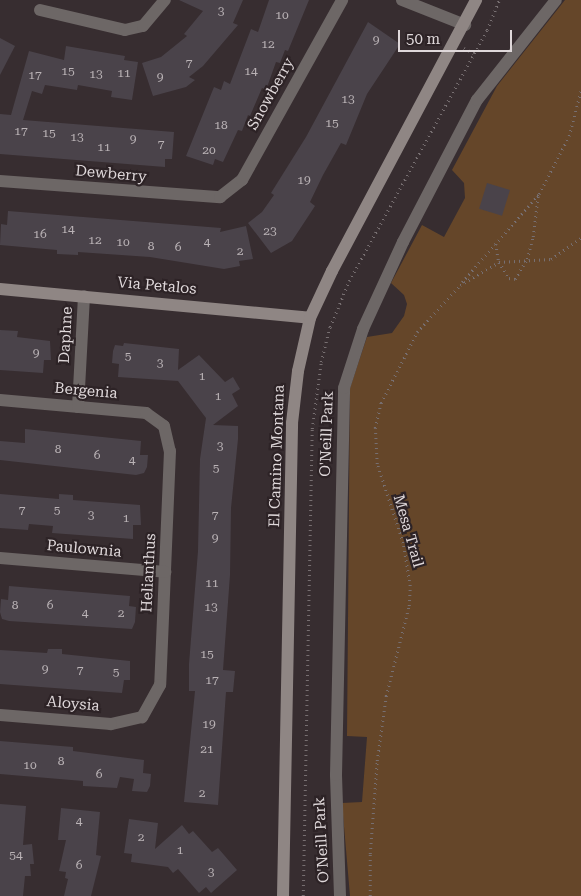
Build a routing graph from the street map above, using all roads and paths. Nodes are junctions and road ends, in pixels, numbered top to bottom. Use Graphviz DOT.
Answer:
graph roads {
  1 [pos="165,0"];
  2 [pos="342,0"];
  3 [pos="402,0"];
  4 [pos="476,0"];
  5 [pos="556,0"];
  6 [pos="40,10"];
  7 [pos="465,26"];
  8 [pos="581,90"];
  9 [pos="0,181"];
  10 [pos="539,194"];
  11 [pos="220,197"];
  12 [pos="581,238"];
  13 [pos="496,244"];
  14 [pos="526,259"];
  15 [pos="499,262"];
  16 [pos="460,285"];
  17 [pos="0,289"];
  18 [pos="84,296"];
  19 [pos="310,318"];
  20 [pos="0,400"];
  21 [pos="78,407"];
  22 [pos="164,426"];
  23 [pos="0,558"];
  24 [pos="165,572"];
  25 [pos="0,715"];
  26 [pos="142,717"];
  27 [pos="283,896"];
  28 [pos="340,896"];
  29 [pos="370,896"];
  1 -- 6 [label="street"];
  2 -- 11 [label="street, Snowberry"];
  3 -- 7 [label="street"];
  4 -- 7 [label="street, El Camino Montana"];
  5 -- 28 [label="street, O'Neill Park"];
  7 -- 19 [label="street, El Camino Montana"];
  8 -- 10 [label="path, Mesa Trail"];
  9 -- 11 [label="street, Dewberry"];
  10 -- 13 [label="path, Mesa Trail"];
  10 -- 14 [label="path"];
  12 -- 14 [label="path, Mesa Trail"];
  13 -- 15 [label="path"];
  13 -- 16 [label="path, Mesa Trail"];
  14 -- 15 [label="path, Mesa Trail"];
  14 -- 15 [label="path"];
  15 -- 16 [label="path, Mesa Trail"];
  16 -- 29 [label="path, Mesa Trail"];
  17 -- 18 [label="street, Via Petalos"];
  18 -- 19 [label="street, Via Petalos"];
  18 -- 21 [label="street, Daphne"];
  19 -- 27 [label="street, El Camino Montana"];
  20 -- 21 [label="street, Bergenia"];
  21 -- 22 [label="street, Bergenia"];
  22 -- 24 [label="street, Helianthus"];
  23 -- 24 [label="street, Paulownia"];
  24 -- 26 [label="street, Helianthus"];
  25 -- 26 [label="street, Aloysia"];
}
